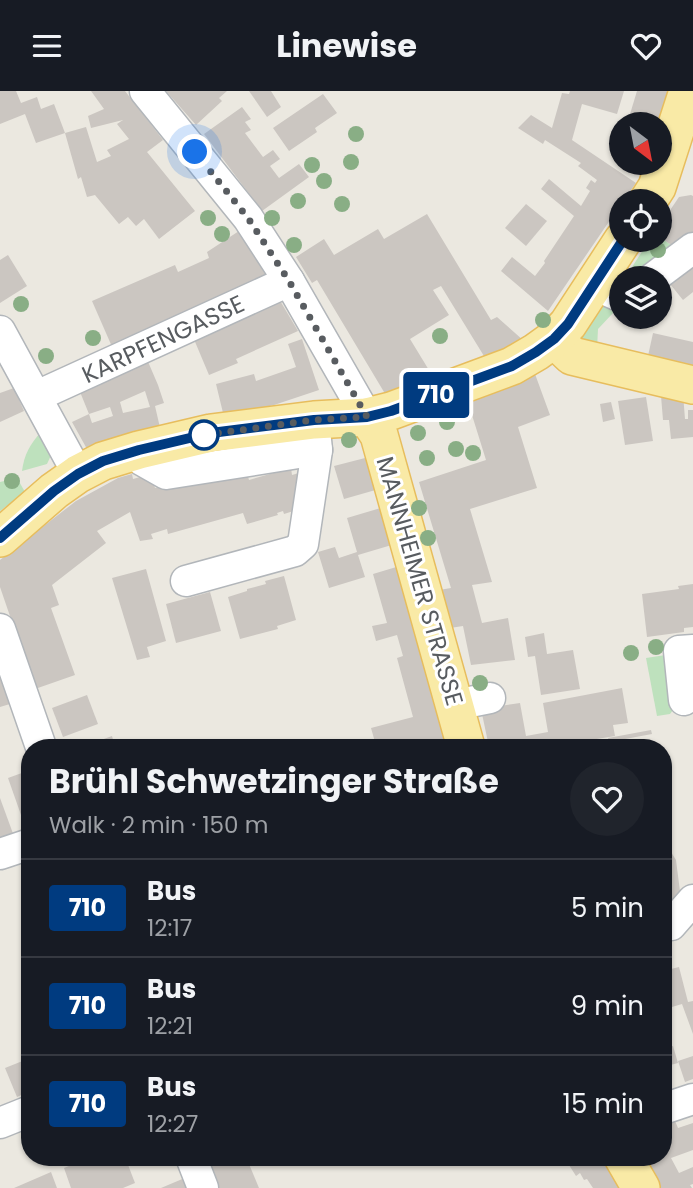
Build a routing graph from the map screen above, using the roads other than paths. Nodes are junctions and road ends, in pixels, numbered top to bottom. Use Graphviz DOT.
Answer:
graph roads {
  1 [pos="145,91"];
  2 [pos="688,91"];
  3 [pos="656,189"];
  4 [pos="693,247"];
  5 [pos="619,252"];
  6 [pos="668,266"];
  7 [pos="289,281"];
  8 [pos="608,290"];
  9 [pos="0,331"];
  10 [pos="554,339"];
  11 [pos="693,385"];
  12 [pos="37,396"];
  13 [pos="367,417"];
  14 [pos="315,435"];
  15 [pos="78,474"];
  16 [pos="0,538"];
  17 [pos="186,581"];
  18 [pos="0,629"];
  19 [pos="686,650"];
  20 [pos="684,701"];
  21 [pos="38,739"];
  22 [pos="467,739"];
  23 [pos="21,847"];
  24 [pos="0,854"];
  25 [pos="693,900"];
  26 [pos="672,924"];
  27 [pos="693,1099"];
  28 [pos="672,1106"];
  29 [pos="21,1115"];
  30 [pos="0,1123"];
  31 [pos="194,1166"];
  32 [pos="628,1166"];
  33 [pos="203,1188"];
  34 [pos="641,1188"];
  1 -- 7 [label="street"];
  2 -- 3 [label="main road"];
  4 -- 6 [label="street"];
  5 -- 8 [label="main road"];
  7 -- 12 [label="street, KARPFENGASSE"];
  7 -- 13 [label="street"];
  8 -- 10 [label="main road"];
  9 -- 12 [label="street"];
  10 -- 11 [label="main road"];
  10 -- 13 [label="main road"];
  12 -- 15 [label="street"];
  13 -- 14 [label="main road"];
  13 -- 22 [label="main road, MANNHEIMER STRASSE"];
  14 -- 15 [label="main road"];
  14 -- 17 [label="street"];
  15 -- 16 [label="main road"];
  18 -- 21 [label="street"];
  19 -- 20 [label="street"];
  23 -- 24 [label="street"];
  25 -- 26 [label="street"];
  27 -- 28 [label="street"];
  29 -- 30 [label="street"];
  31 -- 33 [label="street"];
  32 -- 34 [label="main road"];
}
